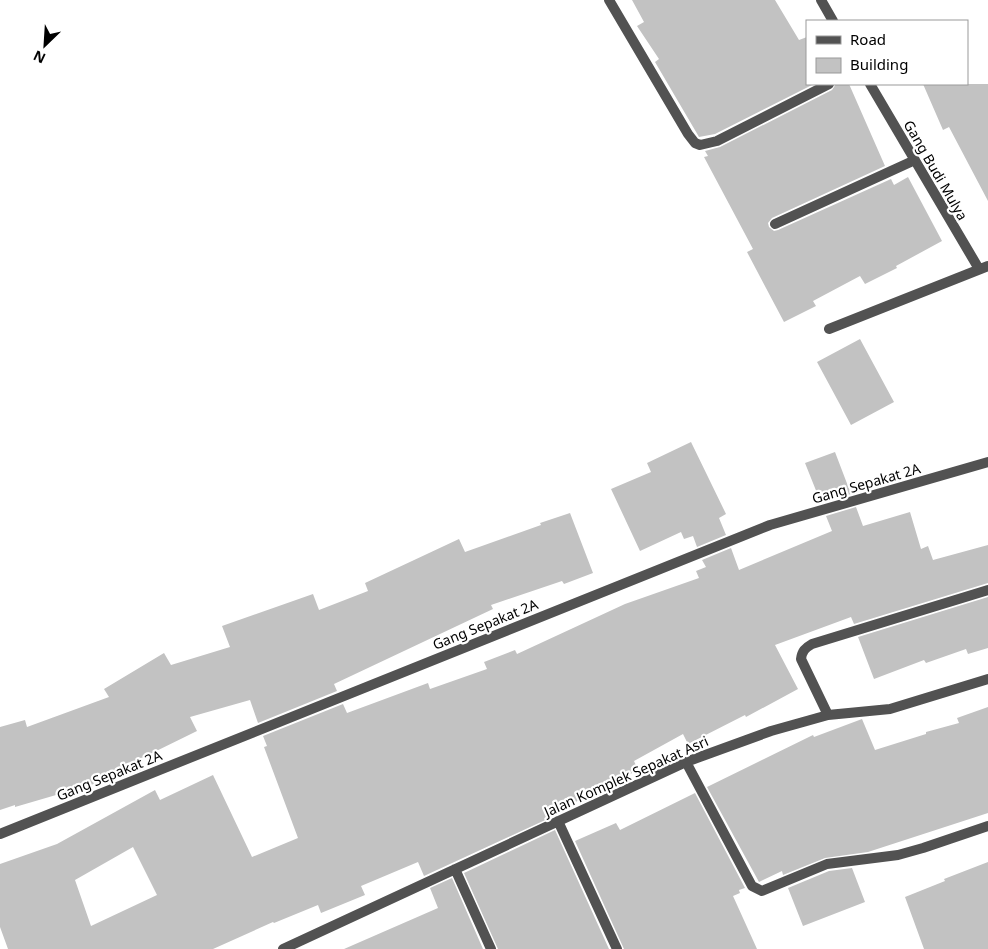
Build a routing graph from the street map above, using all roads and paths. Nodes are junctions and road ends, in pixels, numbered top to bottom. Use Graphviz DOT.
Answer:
graph roads {
  1 [pos="609,0"];
  2 [pos="821,0"];
  3 [pos="832,20"];
  4 [pos="828,85"];
  5 [pos="871,85"];
  6 [pos="915,160"];
  7 [pos="775,224"];
  8 [pos="984,268"];
  9 [pos="829,329"];
  10 [pos="988,462"];
  11 [pos="988,590"];
  12 [pos="988,679"];
  13 [pos="828,714"];
  14 [pos="686,762"];
  15 [pos="558,821"];
  16 [pos="988,826"];
  17 [pos="0,834"];
  18 [pos="455,869"];
  19 [pos="283,949"];
  20 [pos="491,949"];
  21 [pos="617,949"];
  1 -- 4 [label="street"];
  2 -- 3 [label="street"];
  5 -- 6 [label="street, Gang Budi Mulya"];
  6 -- 7 [label="street"];
  6 -- 8 [label="street, Gang Budi Mulya"];
  8 -- 9 [label="street"];
  10 -- 17 [label="street, Gang Sepakat 2A"];
  11 -- 13 [label="street"];
  12 -- 13 [label="street, Jalan Komplek Sepakat Asri"];
  13 -- 14 [label="street, Jalan Komplek Sepakat Asri"];
  14 -- 15 [label="street, Jalan Komplek Sepakat Asri"];
  14 -- 16 [label="street"];
  15 -- 18 [label="street, Jalan Komplek Sepakat Asri"];
  15 -- 21 [label="street"];
  18 -- 19 [label="street, Jalan Komplek Sepakat Asri"];
  18 -- 20 [label="street"];
}
